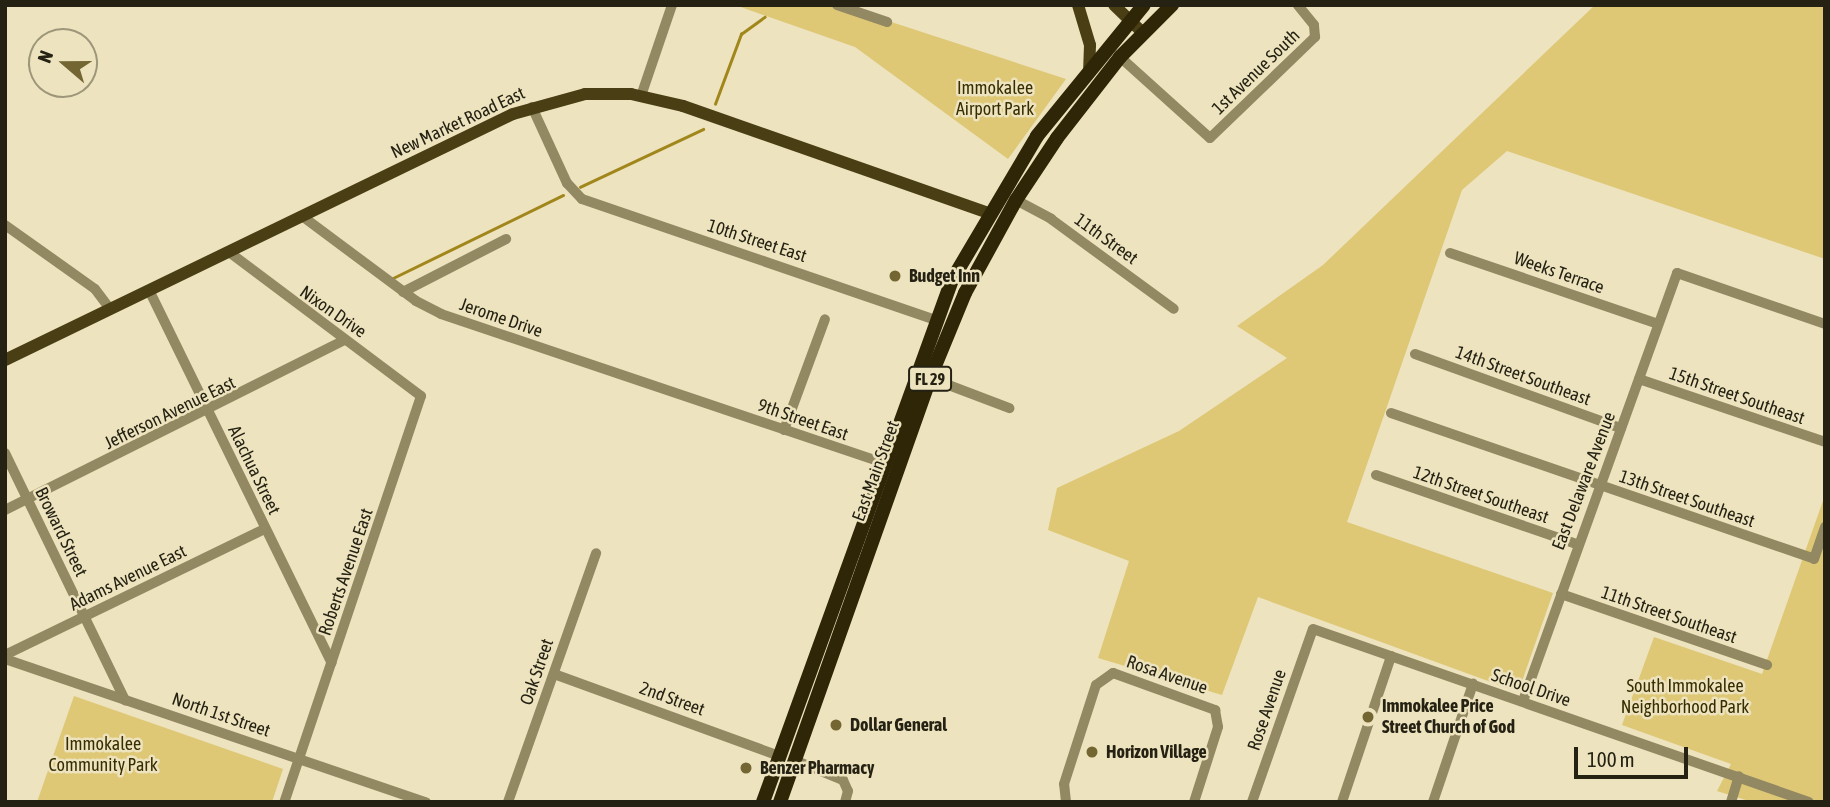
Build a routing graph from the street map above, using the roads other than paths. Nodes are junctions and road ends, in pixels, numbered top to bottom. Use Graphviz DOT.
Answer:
graph roads {
  1 [pos="672,5"];
  2 [pos="837,5"];
  3 [pos="1078,5"];
  4 [pos="1114,5"];
  5 [pos="1144,5"];
  6 [pos="1172,5"];
  7 [pos="1298,5"];
  8 [pos="1129,21"];
  9 [pos="887,22"];
  10 [pos="1143,33"];
  11 [pos="1120,58"];
  12 [pos="1089,68"];
  13 [pos="641,96"];
  14 [pos="531,107"];
  15 [pos="1016,200"];
  16 [pos="989,213"];
  17 [pos="302,216"];
  18 [pos="1003,221"];
  19 [pos="5,225"];
  20 [pos="506,239"];
  21 [pos="229,252"];
  22 [pos="1450,253"];
  23 [pos="149,290"];
  24 [pos="403,292"];
  25 [pos="110,309"];
  26 [pos="1174,309"];
  27 [pos="825,319"];
  28 [pos="935,320"];
  29 [pos="1658,324"];
  30 [pos="1825,324"];
  31 [pos="345,340"];
  32 [pos="1415,354"];
  33 [pos="5,360"];
  34 [pos="930,378"];
  35 [pos="1639,379"];
  36 [pos="421,396"];
  37 [pos="713,406"];
  38 [pos="1009,408"];
  39 [pos="207,412"];
  40 [pos="1391,413"];
  41 [pos="1621,428"];
  42 [pos="784,430"];
  43 [pos="1825,442"];
  44 [pos="5,453"];
  45 [pos="883,463"];
  46 [pos="897,469"];
  47 [pos="1376,475"];
  48 [pos="1599,486"];
  49 [pos="27,499"];
  50 [pos="5,510"];
  51 [pos="1825,527"];
  52 [pos="265,529"];
  53 [pos="1576,544"];
  54 [pos="596,553"];
  55 [pos="1561,594"];
  56 [pos="85,617"];
  57 [pos="1313,629"];
  58 [pos="1391,656"];
  59 [pos="5,657"];
  60 [pos="332,663"];
  61 [pos="1767,665"];
  62 [pos="554,674"];
  63 [pos="1473,684"];
  64 [pos="124,700"];
  65 [pos="1522,701"];
  66 [pos="779,756"];
  67 [pos="300,759"];
  68 [pos="794,760"];
  69 [pos="1739,776"];
  70 [pos="1435,801"];
  71 [pos="284,802"];
  72 [pos="426,802"];
  73 [pos="508,802"];
  74 [pos="763,802"];
  75 [pos="780,802"];
  76 [pos="845,802"];
  77 [pos="1066,802"];
  78 [pos="1194,802"];
  79 [pos="1252,802"];
  80 [pos="1342,802"];
  81 [pos="1731,802"];
  82 [pos="1809,802"];
  1 -- 13 [label="street"];
  2 -- 9 [label="street"];
  3 -- 12 [label="main road"];
  4 -- 8 [label="main road"];
  5 -- 8 [label="highway, East Main Street / FL 29"];
  6 -- 10 [label="highway, East Main Street / FL 29"];
  7 -- 11 [label="street, 1st Avenue South"];
  8 -- 10 [label="main road"];
  8 -- 12 [label="highway, East Main Street / FL 29"];
  10 -- 11 [label="highway, East Main Street / FL 29"];
  11 -- 15 [label="highway, East Main Street / FL 29"];
  12 -- 16 [label="highway, East Main Street / FL 29"];
  13 -- 14 [label="main road, New Market Road East"];
  13 -- 16 [label="main road, New Market Road East"];
  14 -- 17 [label="main road, New Market Road East"];
  14 -- 28 [label="street, 10th Street East"];
  15 -- 18 [label="highway, East Main Street / FL 29"];
  15 -- 26 [label="street, 11th Street"];
  16 -- 18 [label="highway"];
  16 -- 28 [label="highway, East Main Street / FL 29"];
  17 -- 21 [label="main road, New Market Road East"];
  17 -- 24 [label="street, Jerome Drive"];
  18 -- 34 [label="highway, East Main Street / FL 29"];
  19 -- 25 [label="street"];
  20 -- 24 [label="street"];
  21 -- 23 [label="main road, New Market Road East"];
  21 -- 31 [label="street, Nixon Drive"];
  22 -- 29 [label="street, Weeks Terrace"];
  23 -- 25 [label="main road, New Market Road East"];
  23 -- 39 [label="street, Alachua Street"];
  24 -- 37 [label="street, Jerome Drive"];
  25 -- 33 [label="main road, New Market Road East"];
  27 -- 42 [label="street"];
  28 -- 45 [label="highway, East Main Street / FL 29"];
  29 -- 30 [label="street, East Delaware Avenue"];
  29 -- 35 [label="street, East Delaware Avenue"];
  31 -- 36 [label="street, Nixon Drive"];
  31 -- 39 [label="street, Jefferson Avenue East"];
  32 -- 41 [label="street, 14th Street Southeast"];
  34 -- 38 [label="street"];
  34 -- 46 [label="highway, East Main Street / FL 29"];
  35 -- 41 [label="street, East Delaware Avenue"];
  35 -- 43 [label="street, 15th Street Southeast"];
  36 -- 60 [label="street, Roberts Avenue East"];
  37 -- 42 [label="street, 9th Street East"];
  39 -- 49 [label="street, Jefferson Avenue East"];
  39 -- 52 [label="street, Alachua Street"];
  40 -- 48 [label="street, 13th Street Southeast"];
  41 -- 48 [label="street, East Delaware Avenue"];
  42 -- 45 [label="street, 9th Street East"];
  44 -- 49 [label="street, Broward Street"];
  45 -- 46 [label="highway"];
  45 -- 66 [label="highway, East Main Street / FL 29"];
  46 -- 68 [label="highway, East Main Street / FL 29"];
  47 -- 53 [label="street, 12th Street Southeast"];
  48 -- 51 [label="street, 13th Street Southeast"];
  48 -- 53 [label="street, East Delaware Avenue"];
  49 -- 50 [label="street, Jefferson Avenue East"];
  49 -- 56 [label="street, Broward Street"];
  52 -- 56 [label="street, Adams Avenue East"];
  52 -- 60 [label="street, Alachua Street"];
  53 -- 55 [label="street, East Delaware Avenue"];
  54 -- 62 [label="street, Oak Street"];
  55 -- 61 [label="street, 11th Street Southeast"];
  55 -- 65 [label="street, East Delaware Avenue"];
  56 -- 59 [label="street, Adams Avenue East"];
  56 -- 64 [label="street, Broward Street"];
  57 -- 58 [label="street, School Drive"];
  57 -- 79 [label="street, Rose Avenue"];
  58 -- 63 [label="street, School Drive"];
  58 -- 80 [label="street"];
  59 -- 64 [label="street, North 1st Street"];
  60 -- 67 [label="street, Roberts Avenue East"];
  62 -- 66 [label="street, 2nd Street"];
  62 -- 73 [label="street, Oak Street"];
  63 -- 65 [label="street, School Drive"];
  63 -- 70 [label="street"];
  64 -- 67 [label="street, North 1st Street"];
  65 -- 69 [label="street, School Drive"];
  66 -- 68 [label="highway"];
  66 -- 74 [label="highway, East Main Street / FL 29"];
  67 -- 71 [label="street, Roberts Avenue East"];
  67 -- 72 [label="street, North 1st Street"];
  68 -- 75 [label="highway, East Main Street / FL 29"];
  68 -- 76 [label="street"];
  69 -- 81 [label="street"];
  69 -- 82 [label="street, School Drive"];
  77 -- 78 [label="street, Rosa Avenue"];
}
